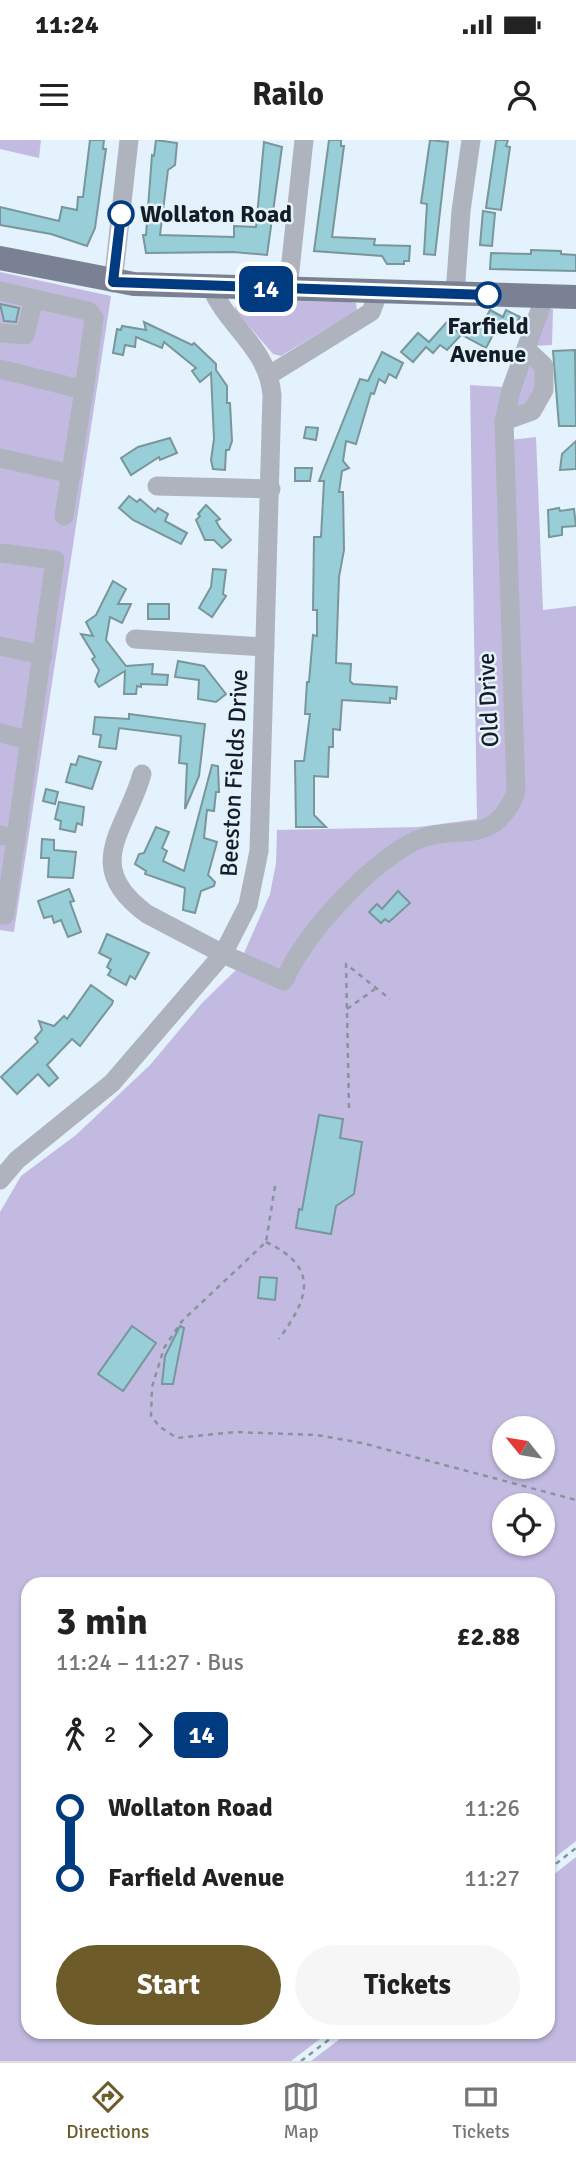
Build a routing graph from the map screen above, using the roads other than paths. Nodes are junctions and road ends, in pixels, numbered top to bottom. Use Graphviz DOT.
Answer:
graph roads {
  1 [pos="129,140"];
  2 [pos="304,140"];
  3 [pos="471,140"];
  4 [pos="1,261"];
  5 [pos="113,282"];
  6 [pos="211,287"];
  7 [pos="288,289"];
  8 [pos="379,291"];
  9 [pos="0,292"];
  10 [pos="455,294"];
  11 [pos="545,296"];
  12 [pos="576,297"];
  13 [pos="34,299"];
  14 [pos="0,333"];
  15 [pos="526,349"];
  16 [pos="0,369"];
  17 [pos="271,374"];
  18 [pos="83,390"];
  19 [pos="504,421"];
  20 [pos="0,458"];
  21 [pos="72,474"];
  22 [pos="157,486"];
  23 [pos="271,489"];
  24 [pos="64,516"];
  25 [pos="0,553"];
  26 [pos="135,639"];
  27 [pos="0,646"];
  28 [pos="265,647"];
  29 [pos="43,655"];
  30 [pos="0,733"];
  31 [pos="29,740"];
  32 [pos="142,774"];
  33 [pos="8,836"];
  34 [pos="0,915"];
  35 [pos="223,954"];
  36 [pos="0,1180"];
  1 -- 5 [label="street"];
  2 -- 7 [label="street"];
  3 -- 10 [label="street"];
  4 -- 5 [label="main road"];
  5 -- 6 [label="main road"];
  6 -- 7 [label="main road"];
  6 -- 17 [label="street"];
  7 -- 8 [label="main road"];
  8 -- 10 [label="main road"];
  8 -- 17 [label="street"];
  9 -- 13 [label="street"];
  10 -- 11 [label="main road"];
  11 -- 12 [label="main road"];
  11 -- 15 [label="street, Old Drive"];
  13 -- 14 [label="street"];
  13 -- 18 [label="street"];
  15 -- 19 [label="street, Old Drive"];
  15 -- 19 [label="street"];
  16 -- 18 [label="street"];
  17 -- 23 [label="street, Beeston Fields Drive"];
  18 -- 21 [label="street"];
  19 -- 35 [label="street, Old Drive"];
  20 -- 21 [label="street"];
  21 -- 24 [label="street"];
  22 -- 23 [label="street"];
  23 -- 28 [label="street, Beeston Fields Drive"];
  25 -- 29 [label="street"];
  26 -- 28 [label="street, Beeston Fields Drive"];
  27 -- 29 [label="street"];
  28 -- 35 [label="street, Beeston Fields Drive"];
  29 -- 31 [label="street"];
  30 -- 31 [label="street"];
  31 -- 33 [label="street"];
  32 -- 35 [label="street"];
  33 -- 34 [label="street"];
  35 -- 36 [label="street, Beeston Fields Drive"];
}
